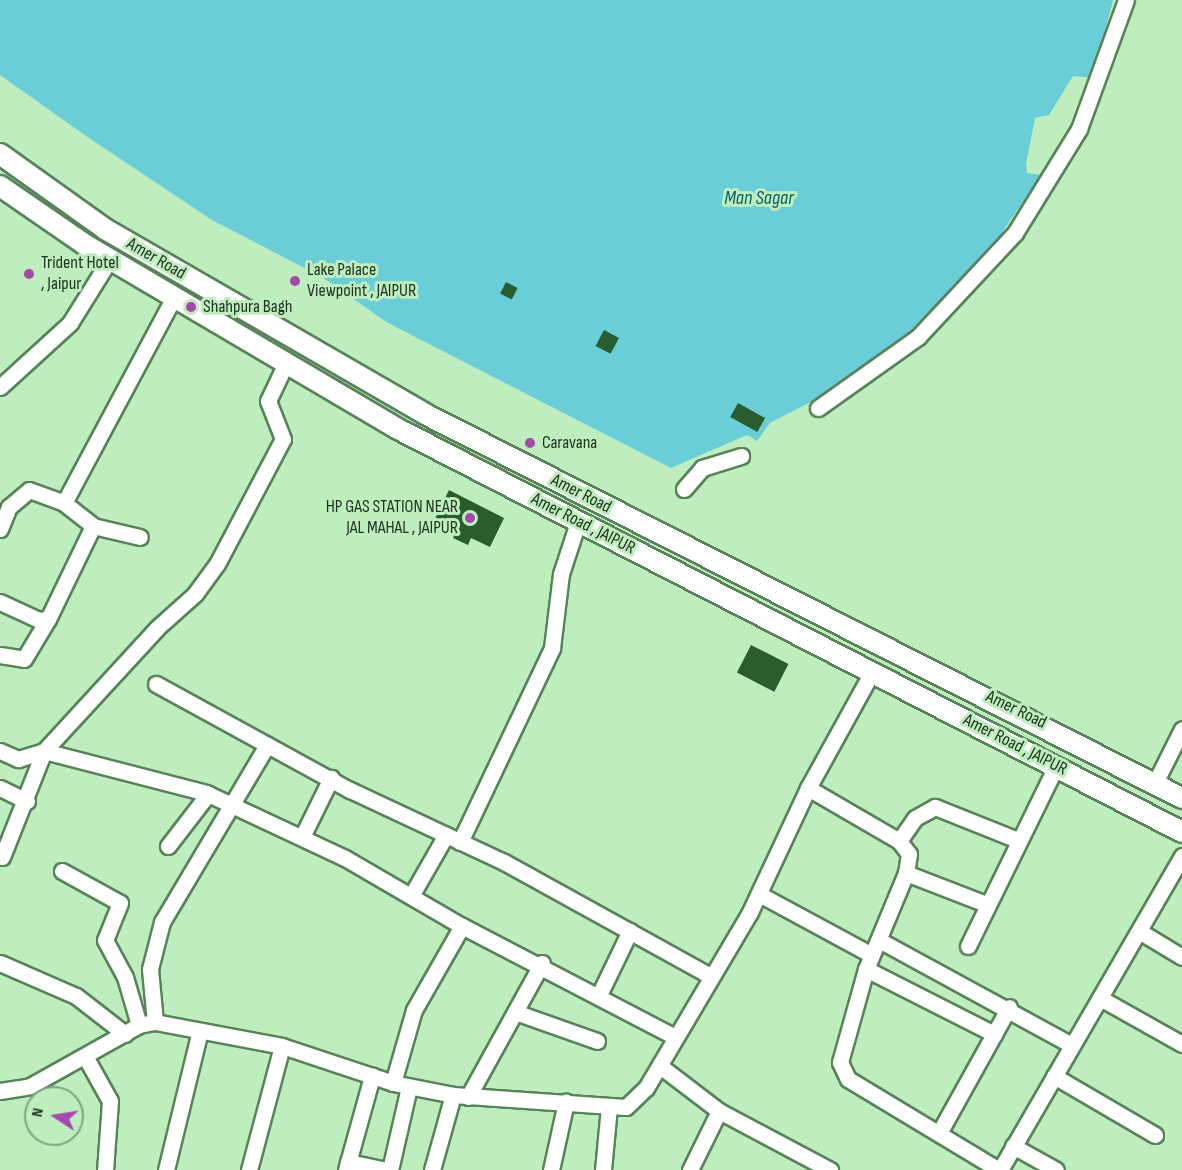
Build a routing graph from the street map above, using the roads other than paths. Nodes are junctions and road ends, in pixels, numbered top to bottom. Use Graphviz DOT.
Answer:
graph roads {
  1 [pos="1126,0"];
  2 [pos="0,154"];
  3 [pos="0,186"];
  4 [pos="110,259"];
  5 [pos="174,297"];
  6 [pos="286,363"];
  7 [pos="1,386"];
  8 [pos="818,408"];
  9 [pos="741,456"];
  10 [pos="570,488"];
  11 [pos="684,489"];
  12 [pos="64,503"];
  13 [pos="558,512"];
  14 [pos="578,522"];
  15 [pos="93,526"];
  16 [pos="0,529"];
  17 [pos="140,537"];
  18 [pos="0,602"];
  19 [pos="48,619"];
  20 [pos="0,655"];
  21 [pos="872,672"];
  22 [pos="156,684"];
  23 [pos="1182,729"];
  24 [pos="1062,733"];
  25 [pos="267,745"];
  26 [pos="0,751"];
  27 [pos="44,751"];
  28 [pos="1052,764"];
  29 [pos="331,778"];
  30 [pos="1155,783"];
  31 [pos="0,788"];
  32 [pos="808,788"];
  33 [pos="208,794"];
  34 [pos="1182,798"];
  35 [pos="27,801"];
  36 [pos="233,806"];
  37 [pos="1182,832"];
  38 [pos="446,835"];
  39 [pos="302,837"];
  40 [pos="1018,840"];
  41 [pos="899,841"];
  42 [pos="460,842"];
  43 [pos="168,846"];
  44 [pos="1182,856"];
  45 [pos="2,857"];
  46 [pos="62,871"];
  47 [pos="906,873"];
  48 [pos="759,894"];
  49 [pos="411,896"];
  50 [pos="986,904"];
  51 [pos="462,926"];
  52 [pos="630,931"];
  53 [pos="1139,931"];
  54 [pos="968,946"];
  55 [pos="875,948"];
  56 [pos="1182,957"];
  57 [pos="0,963"];
  58 [pos="542,963"];
  59 [pos="866,969"];
  60 [pos="709,975"];
  61 [pos="599,995"];
  62 [pos="1100,998"];
  63 [pos="1009,1007"];
  64 [pos="516,1011"];
  65 [pos="155,1022"];
  66 [pos="139,1025"];
  67 [pos="200,1031"];
  68 [pos="125,1034"];
  69 [pos="994,1034"];
  70 [pos="675,1037"];
  71 [pos="597,1041"];
  72 [pos="1070,1044"];
  73 [pos="1182,1044"];
  74 [pos="282,1046"];
  75 [pos="86,1058"];
  76 [pos="660,1066"];
  77 [pos="372,1076"];
  78 [pos="1054,1076"];
  79 [pos="393,1083"];
  80 [pos="409,1086"];
  81 [pos="0,1091"];
  82 [pos="460,1096"];
  83 [pos="566,1102"];
  84 [pos="609,1106"];
  85 [pos="719,1111"];
  86 [pos="939,1133"];
  87 [pos="1155,1135"];
  88 [pos="1013,1146"];
  89 [pos="347,1166"];
  90 [pos="105,1170"];
  91 [pos="166,1170"];
  92 [pos="249,1170"];
  93 [pos="385,1170"];
  94 [pos="390,1170"];
  95 [pos="432,1170"];
  96 [pos="551,1170"];
  97 [pos="603,1170"];
  98 [pos="690,1170"];
  99 [pos="830,1170"];
  100 [pos="1000,1170"];
  101 [pos="1056,1170"];
  1 -- 8 [label="street"];
  2 -- 10 [label="main road, Amer Road"];
  3 -- 4 [label="main road, Amer Road , JAIPUR"];
  4 -- 5 [label="main road, Amer Road , JAIPUR"];
  4 -- 7 [label="street"];
  5 -- 6 [label="main road, Amer Road , JAIPUR"];
  5 -- 12 [label="street"];
  6 -- 13 [label="main road, Amer Road , JAIPUR"];
  6 -- 27 [label="street"];
  9 -- 11 [label="street"];
  10 -- 13 [label="main road"];
  10 -- 24 [label="main road, Amer Road"];
  12 -- 15 [label="street"];
  12 -- 16 [label="street"];
  13 -- 14 [label="main road, Amer Road , JAIPUR"];
  14 -- 21 [label="main road, Amer Road , JAIPUR"];
  14 -- 42 [label="street"];
  15 -- 17 [label="street"];
  15 -- 19 [label="street"];
  18 -- 19 [label="street"];
  19 -- 20 [label="street"];
  21 -- 28 [label="main road, Amer Road , JAIPUR"];
  21 -- 32 [label="street"];
  22 -- 25 [label="street"];
  23 -- 30 [label="street"];
  24 -- 28 [label="main road"];
  24 -- 30 [label="main road, Amer Road"];
  25 -- 29 [label="street"];
  25 -- 36 [label="street"];
  26 -- 27 [label="street"];
  27 -- 33 [label="street"];
  27 -- 35 [label="street"];
  28 -- 37 [label="main road, Amer Road , JAIPUR"];
  28 -- 40 [label="street"];
  29 -- 38 [label="street"];
  29 -- 39 [label="street"];
  30 -- 34 [label="main road, Amer Road"];
  31 -- 35 [label="street"];
  32 -- 41 [label="street"];
  32 -- 48 [label="street"];
  33 -- 36 [label="street"];
  33 -- 43 [label="street"];
  35 -- 45 [label="street"];
  36 -- 39 [label="street"];
  36 -- 65 [label="street"];
  38 -- 42 [label="street"];
  38 -- 49 [label="street"];
  39 -- 49 [label="street"];
  40 -- 41 [label="street"];
  40 -- 50 [label="street"];
  41 -- 47 [label="street"];
  42 -- 52 [label="street"];
  44 -- 53 [label="street"];
  46 -- 66 [label="street"];
  47 -- 50 [label="street"];
  47 -- 55 [label="street"];
  48 -- 55 [label="street"];
  48 -- 60 [label="street"];
  49 -- 51 [label="street"];
  50 -- 54 [label="street"];
  51 -- 58 [label="street"];
  51 -- 79 [label="street"];
  52 -- 60 [label="street"];
  52 -- 61 [label="street"];
  53 -- 56 [label="street"];
  53 -- 62 [label="street"];
  55 -- 59 [label="street"];
  55 -- 63 [label="street"];
  57 -- 68 [label="street"];
  58 -- 61 [label="street"];
  58 -- 64 [label="street"];
  59 -- 69 [label="street"];
  59 -- 86 [label="street"];
  60 -- 70 [label="street"];
  61 -- 70 [label="street"];
  62 -- 72 [label="street"];
  62 -- 73 [label="street"];
  63 -- 69 [label="street"];
  63 -- 72 [label="street"];
  64 -- 71 [label="street"];
  64 -- 82 [label="street"];
  65 -- 66 [label="street"];
  65 -- 67 [label="street"];
  66 -- 68 [label="street"];
  67 -- 74 [label="street"];
  67 -- 91 [label="street"];
  68 -- 75 [label="street"];
  69 -- 86 [label="street"];
  70 -- 76 [label="street"];
  72 -- 78 [label="street"];
  74 -- 77 [label="street"];
  74 -- 92 [label="street"];
  75 -- 81 [label="street"];
  75 -- 90 [label="street"];
  76 -- 84 [label="street"];
  76 -- 85 [label="street"];
  77 -- 79 [label="street"];
  77 -- 89 [label="street"];
  78 -- 87 [label="street"];
  78 -- 88 [label="street"];
  79 -- 80 [label="street"];
  80 -- 82 [label="street"];
  80 -- 94 [label="street"];
  82 -- 83 [label="street"];
  82 -- 95 [label="street"];
  83 -- 84 [label="street"];
  83 -- 96 [label="street"];
  84 -- 97 [label="street"];
  85 -- 98 [label="street"];
  85 -- 99 [label="street"];
  86 -- 100 [label="street"];
  88 -- 100 [label="street"];
  88 -- 101 [label="street"];
  89 -- 93 [label="street"];
}
